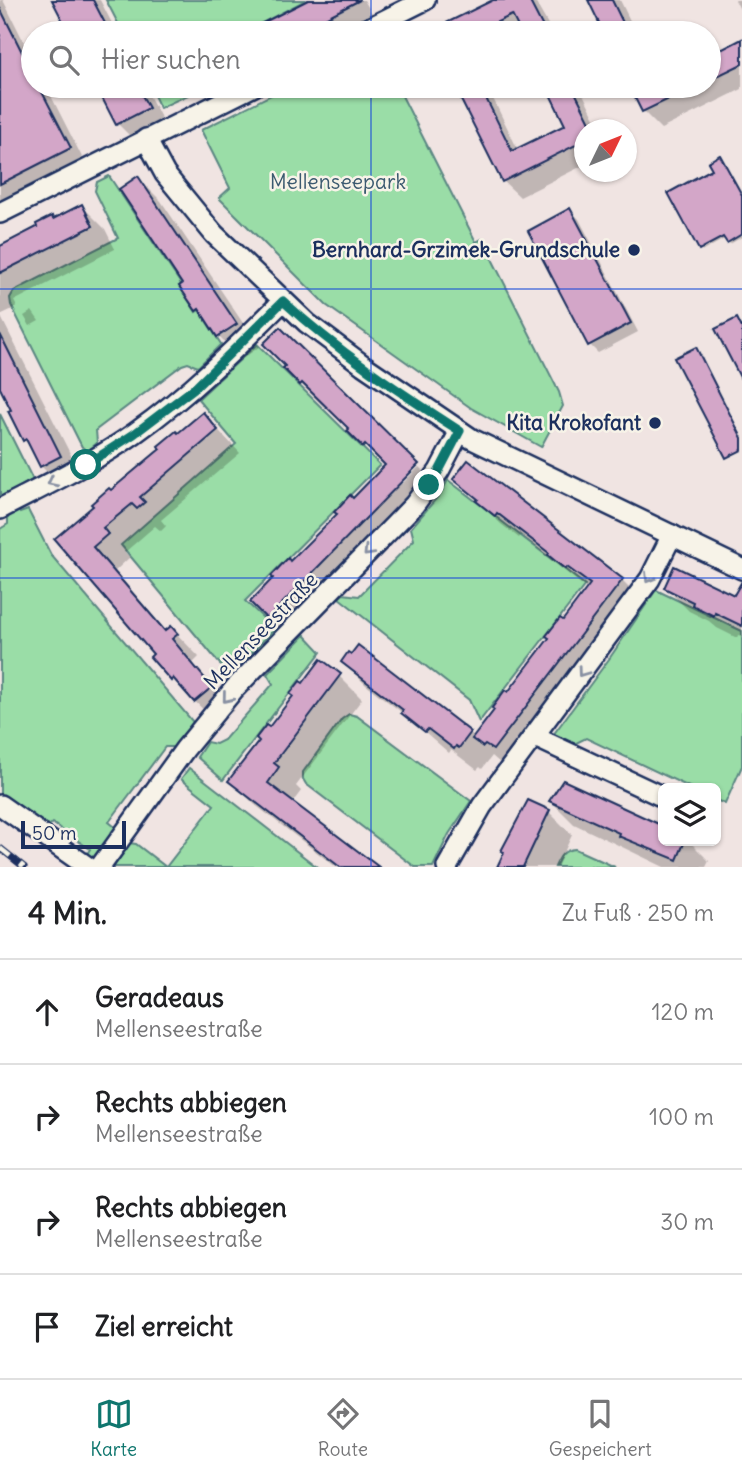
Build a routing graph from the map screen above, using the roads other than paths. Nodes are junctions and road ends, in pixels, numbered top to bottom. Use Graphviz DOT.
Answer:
graph roads {
  1 [pos="425,0"];
  2 [pos="383,21"];
  3 [pos="230,98"];
  4 [pos="146,139"];
  5 [pos="0,213"];
  6 [pos="283,301"];
  7 [pos="460,431"];
  8 [pos="0,509"];
  9 [pos="671,535"];
  10 [pos="742,569"];
  11 [pos="535,737"];
  12 [pos="658,795"];
  13 [pos="0,805"];
  14 [pos="88,867"];
  15 [pos="100,867"];
  16 [pos="447,867"];
  1 -- 2 [label="street"];
  3 -- 4 [label="street"];
  4 -- 5 [label="street"];
  4 -- 6 [label="street"];
  6 -- 7 [label="street"];
  6 -- 8 [label="street, one-way"];
  7 -- 9 [label="street"];
  7 -- 15 [label="street, Mellenseestraße, one-way"];
  9 -- 10 [label="street"];
  9 -- 11 [label="street, one-way"];
  11 -- 12 [label="street"];
  11 -- 16 [label="street"];
  13 -- 14 [label="street"];
}
